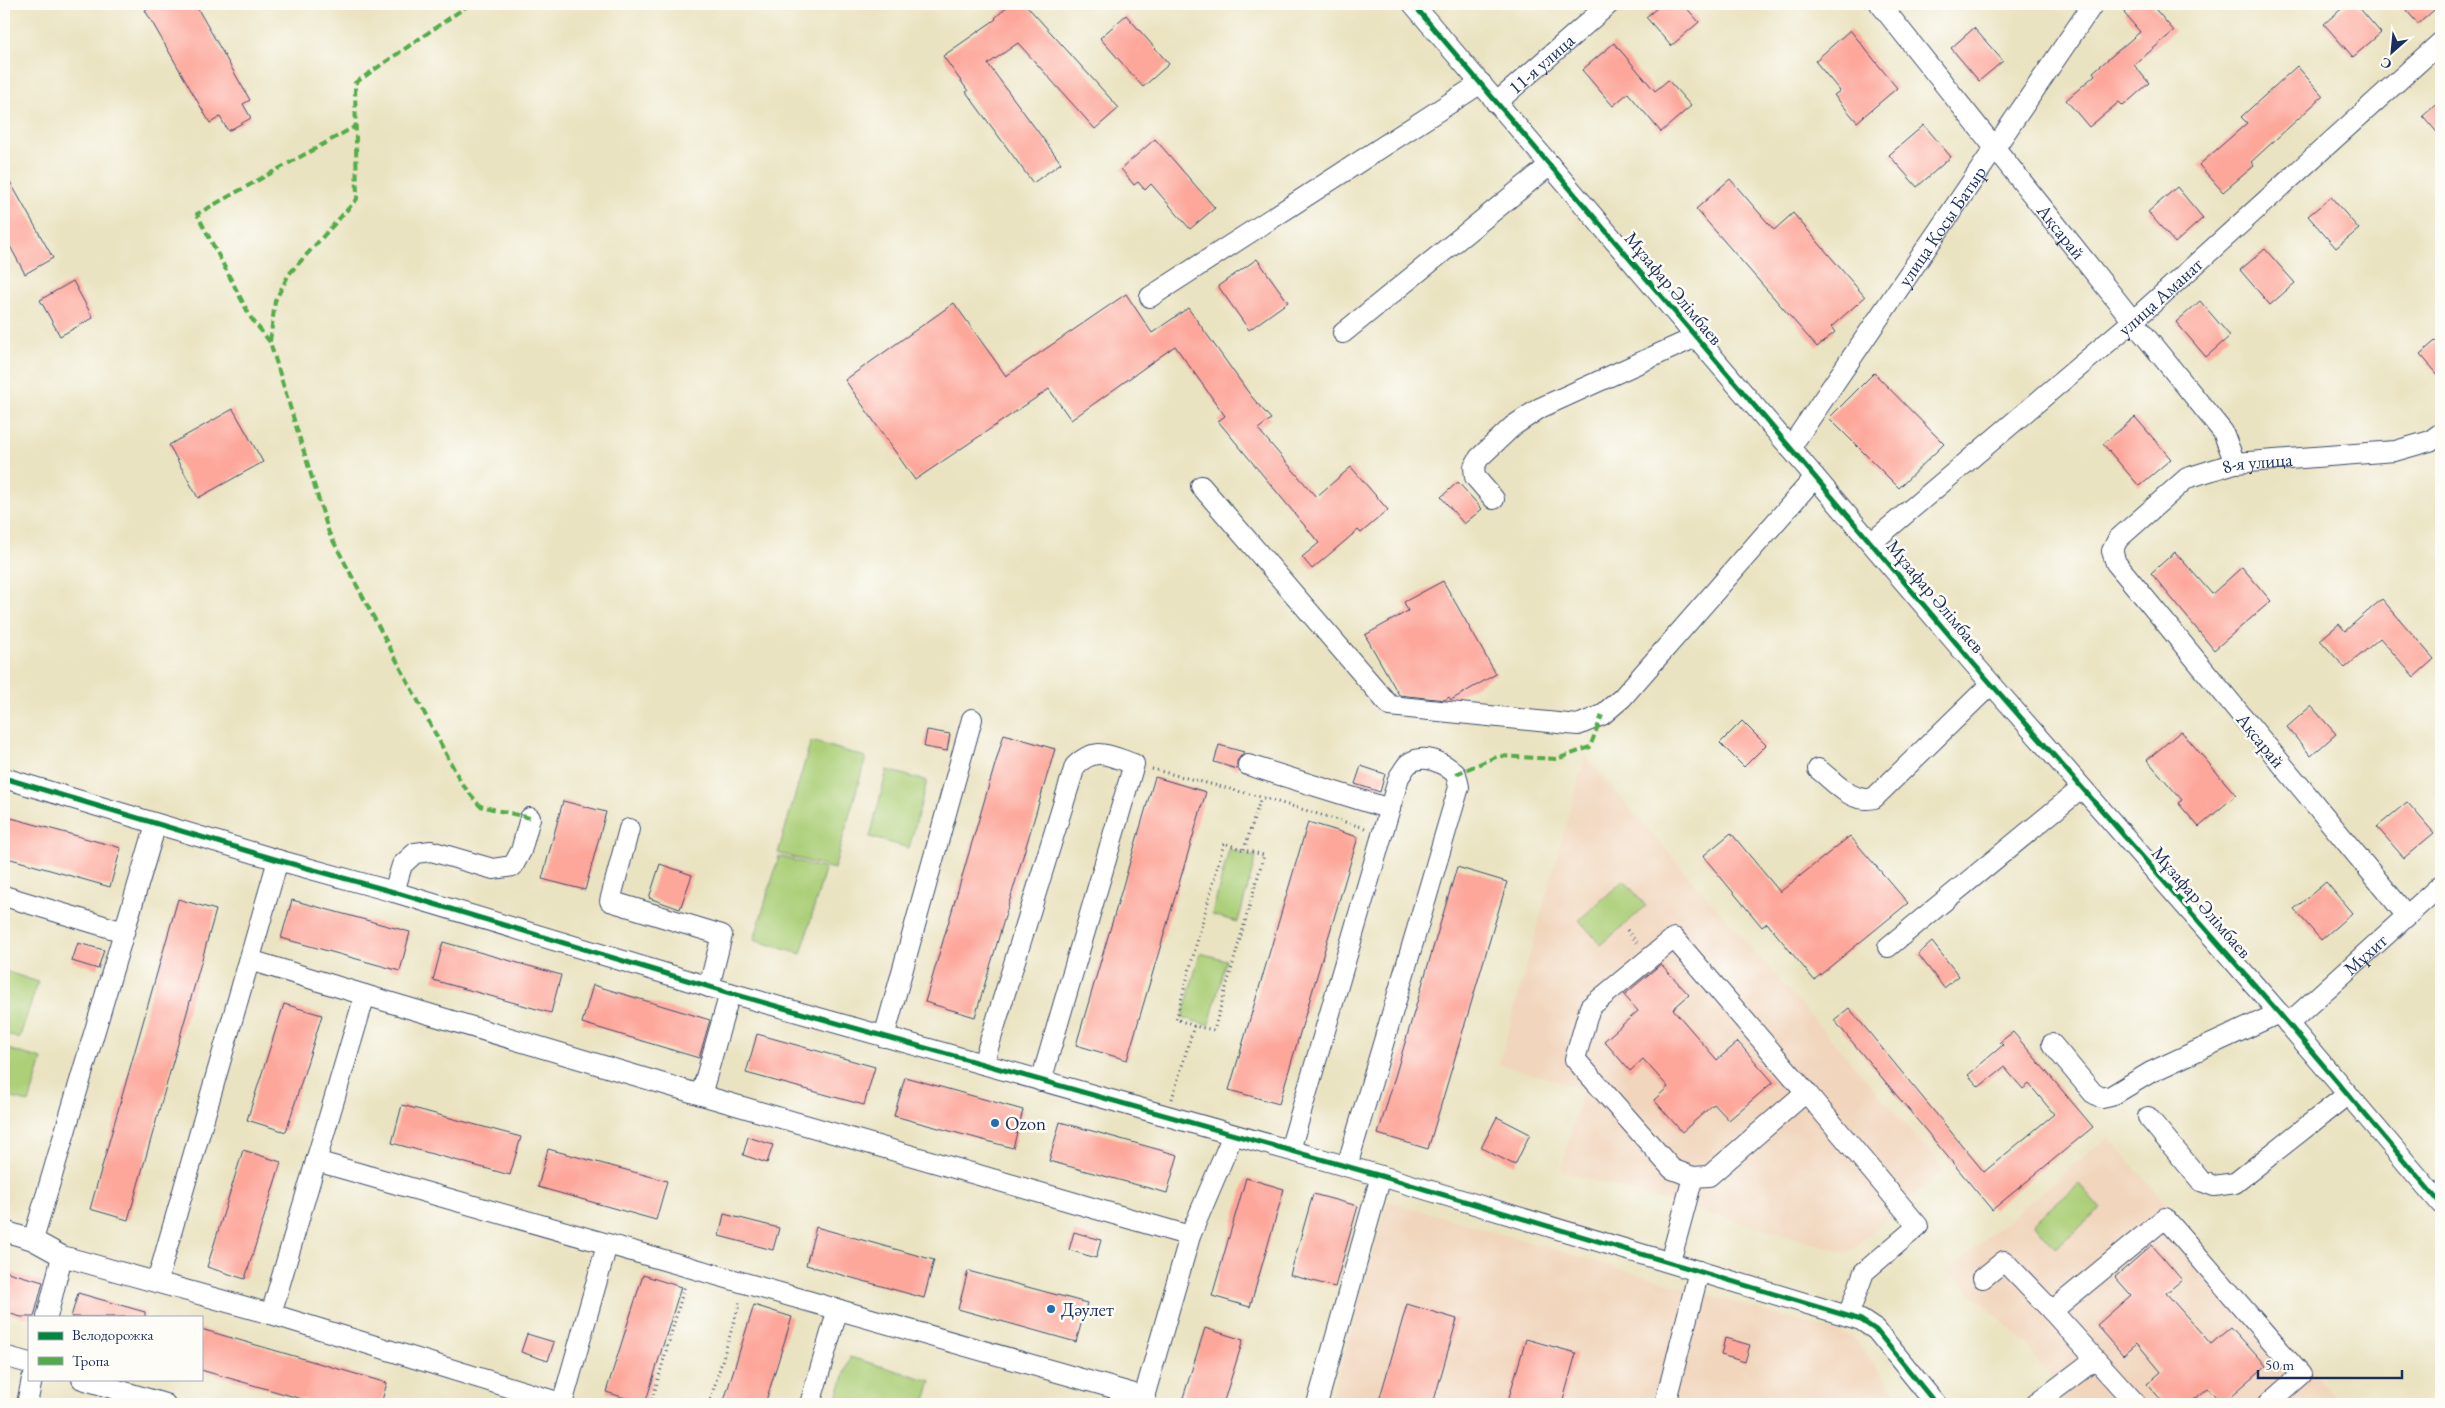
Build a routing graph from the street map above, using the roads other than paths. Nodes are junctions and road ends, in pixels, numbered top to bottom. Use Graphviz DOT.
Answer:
graph roads {
  1 [pos="1413,4"];
  2 [pos="1609,4"];
  3 [pos="1880,4"];
  4 [pos="2094,4"];
  5 [pos="2441,42"];
  6 [pos="1481,83"];
  7 [pos="1496,103"];
  8 [pos="1995,146"];
  9 [pos="1550,165"];
  10 [pos="1150,297"];
  11 [pos="2133,322"];
  12 [pos="1343,333"];
  13 [pos="1696,337"];
  14 [pos="2441,433"];
  15 [pos="1790,448"];
  16 [pos="2235,464"];
  17 [pos="1815,477"];
  18 [pos="1200,486"];
  19 [pos="1494,498"];
  20 [pos="1871,543"];
  21 [pos="2116,563"];
  22 [pos="1992,684"];
  23 [pos="972,718"];
  24 [pos="1248,765"];
  25 [pos="1818,770"];
  26 [pos="4,778"];
  27 [pos="2082,788"];
  28 [pos="1390,809"];
  29 [pos="530,818"];
  30 [pos="156,824"];
  31 [pos="629,829"];
  32 [pos="278,860"];
  33 [pos="2441,886"];
  34 [pos="394,892"];
  35 [pos="4,896"];
  36 [pos="2406,916"];
  37 [pos="124,932"];
  38 [pos="1888,947"];
  39 [pos="250,960"];
  40 [pos="709,987"];
  41 [pos="730,993"];
  42 [pos="365,995"];
  43 [pos="2284,1019"];
  44 [pos="884,1037"];
  45 [pos="2052,1044"];
  46 [pos="983,1064"];
  47 [pos="1041,1081"];
  48 [pos="1806,1092"];
  49 [pos="2348,1094"];
  50 [pos="701,1095"];
  51 [pos="2148,1117"];
  52 [pos="1233,1135"];
  53 [pos="1290,1150"];
  54 [pos="316,1161"];
  55 [pos="1347,1166"];
  56 [pos="1381,1176"];
  57 [pos="1693,1177"];
  58 [pos="2441,1204"];
  59 [pos="4,1231"];
  60 [pos="1190,1236"];
  61 [pos="33,1240"];
  62 [pos="608,1245"];
  63 [pos="62,1256"];
  64 [pos="1670,1262"];
  65 [pos="1699,1271"];
  66 [pos="1983,1278"];
  67 [pos="157,1282"];
  68 [pos="838,1309"];
  69 [pos="2052,1311"];
  70 [pos="271,1314"];
  71 [pos="47,1316"];
  72 [pos="1848,1316"];
  73 [pos="4,1356"];
  74 [pos="2094,1360"];
  75 [pos="28,1363"];
  76 [pos="32,1380"];
  77 [pos="85,1380"];
  78 [pos="1144,1400"];
  79 [pos="27,1404"];
  80 [pos="165,1404"];
  81 [pos="563,1404"];
  82 [pos="810,1404"];
  83 [pos="1317,1404"];
  84 [pos="1665,1404"];
  85 [pos="1936,1404"];
  86 [pos="2036,1404"];
  87 [pos="2136,1404"];
  88 [pos="2268,1404"];
  1 -- 6 [label="street, Мұзафар Әлімбаев"];
  2 -- 7 [label="street, 11-я улица"];
  3 -- 8 [label="street, Ақсарай"];
  4 -- 8 [label="street, улица Косы Батыр"];
  5 -- 11 [label="street, улица Аманат"];
  6 -- 7 [label="street, Мұзафар Әлімбаев"];
  6 -- 10 [label="street"];
  7 -- 9 [label="street, Мұзафар Әлімбаев"];
  8 -- 11 [label="street, Ақсарай"];
  8 -- 15 [label="street, улица Косы Батыр"];
  9 -- 12 [label="street"];
  9 -- 13 [label="street, Мұзафар Әлімбаев"];
  11 -- 16 [label="street, Ақсарай"];
  11 -- 20 [label="street, улица Аманат"];
  13 -- 15 [label="street, Мұзафар Әлімбаев"];
  13 -- 19 [label="street"];
  14 -- 16 [label="street, 8-я улица"];
  15 -- 17 [label="street, Мұзафар Әлімбаев"];
  16 -- 21 [label="street, 8-я улица"];
  17 -- 18 [label="street"];
  17 -- 20 [label="street, Мұзафар Әлімбаев"];
  20 -- 22 [label="street, Мұзафар Әлімбаев"];
  21 -- 36 [label="street, Ақсарай"];
  22 -- 25 [label="street"];
  22 -- 27 [label="street, Мұзафар Әлімбаев"];
  23 -- 44 [label="street"];
  24 -- 28 [label="street"];
  26 -- 30 [label="street"];
  27 -- 38 [label="street"];
  27 -- 43 [label="street, Мұзафар Әлімбаев"];
  28 -- 53 [label="street"];
  28 -- 55 [label="street"];
  29 -- 34 [label="street"];
  30 -- 32 [label="street"];
  30 -- 37 [label="street"];
  31 -- 40 [label="street"];
  32 -- 34 [label="street"];
  32 -- 39 [label="street"];
  33 -- 36 [label="street, Мұхит"];
  34 -- 40 [label="street"];
  35 -- 37 [label="street"];
  36 -- 43 [label="street, Мұхит"];
  37 -- 61 [label="street"];
  39 -- 42 [label="street"];
  39 -- 67 [label="street"];
  40 -- 41 [label="street"];
  41 -- 44 [label="street"];
  41 -- 50 [label="street"];
  42 -- 50 [label="street"];
  42 -- 54 [label="street"];
  43 -- 45 [label="street, Мұхит"];
  43 -- 49 [label="street, Мұзафар Әлімбаев"];
  44 -- 46 [label="street"];
  46 -- 47 [label="street"];
  46 -- 47 [label="street"];
  47 -- 52 [label="street"];
  48 -- 57 [label="street"];
  48 -- 57 [label="street"];
  48 -- 72 [label="street"];
  49 -- 51 [label="street"];
  49 -- 58 [label="street, Мұзафар Әлімбаев"];
  50 -- 60 [label="street"];
  52 -- 53 [label="street"];
  52 -- 60 [label="street"];
  53 -- 55 [label="street"];
  54 -- 62 [label="street"];
  54 -- 70 [label="street"];
  55 -- 56 [label="street"];
  56 -- 64 [label="street"];
  56 -- 83 [label="street"];
  57 -- 64 [label="street"];
  59 -- 61 [label="street"];
  60 -- 78 [label="street"];
  61 -- 63 [label="street"];
  62 -- 68 [label="street"];
  62 -- 81 [label="street"];
  63 -- 67 [label="street"];
  63 -- 71 [label="street"];
  64 -- 65 [label="street"];
  65 -- 72 [label="street"];
  65 -- 84 [label="street"];
  66 -- 69 [label="street"];
  67 -- 70 [label="street"];
  68 -- 78 [label="street"];
  68 -- 82 [label="street"];
  69 -- 74 [label="street"];
  69 -- 88 [label="street"];
  70 -- 81 [label="street"];
  72 -- 85 [label="street"];
  73 -- 75 [label="street"];
  74 -- 86 [label="street"];
  74 -- 87 [label="street"];
  76 -- 79 [label="street"];
  77 -- 80 [label="street"];
}
